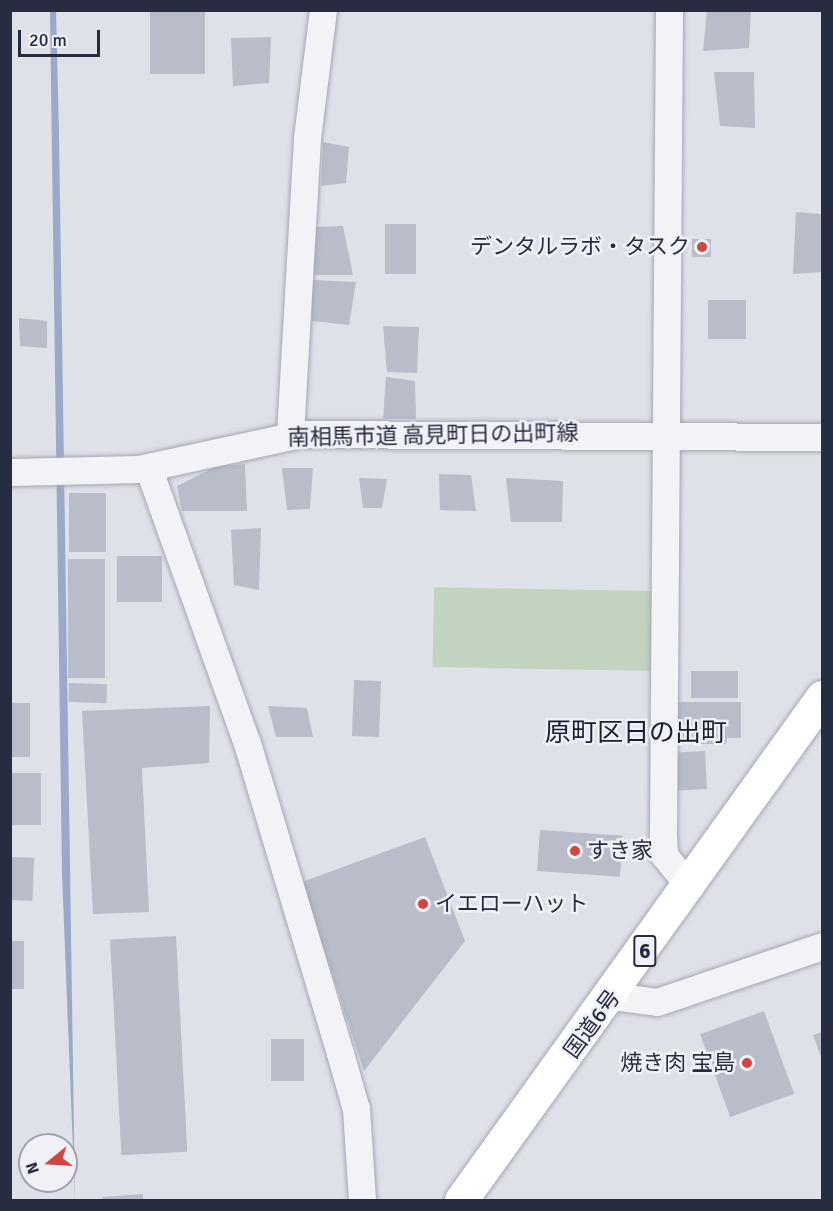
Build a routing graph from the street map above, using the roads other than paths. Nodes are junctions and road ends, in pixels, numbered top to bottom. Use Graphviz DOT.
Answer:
graph roads {
  1 [pos="323,10"];
  2 [pos="669,10"];
  3 [pos="668,433"];
  4 [pos="290,434"];
  5 [pos="822,436"];
  6 [pos="153,465"];
  7 [pos="10,472"];
  8 [pos="822,698"];
  9 [pos="690,887"];
  10 [pos="822,946"];
  11 [pos="613,996"];
  12 [pos="362,1200"];
  13 [pos="461,1200"];
  1 -- 4 [label="street"];
  2 -- 3 [label="street"];
  3 -- 4 [label="street, 南相馬市道 高見町日の出町線"];
  3 -- 5 [label="street, 南相馬市道 高見町日の出町線"];
  3 -- 9 [label="street"];
  4 -- 6 [label="street, 南相馬市道 高見町日の出町線"];
  6 -- 7 [label="street, 南相馬市道 高見町日の出町線"];
  6 -- 12 [label="street"];
  8 -- 9 [label="highway, 国道6号 / 6"];
  9 -- 11 [label="highway, 国道6号 / 6"];
  10 -- 11 [label="street"];
  11 -- 13 [label="highway, 国道6号 / 6"];
}
